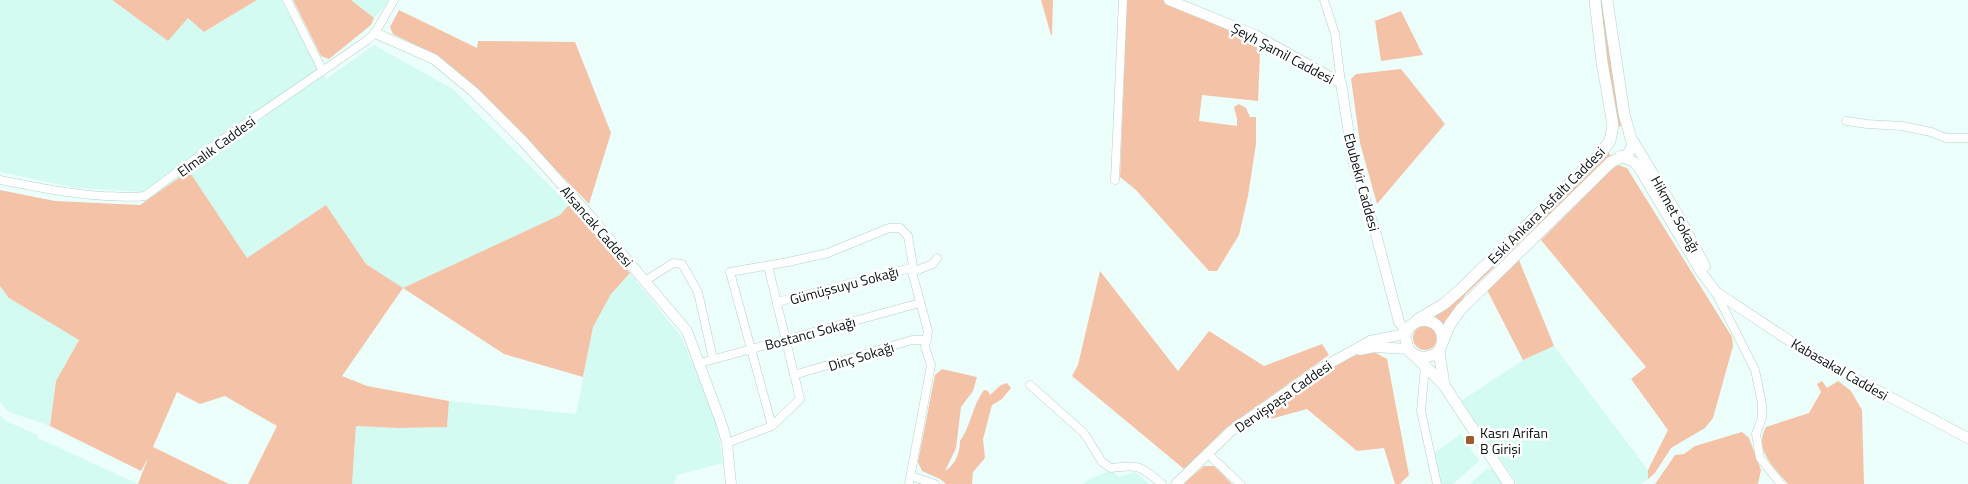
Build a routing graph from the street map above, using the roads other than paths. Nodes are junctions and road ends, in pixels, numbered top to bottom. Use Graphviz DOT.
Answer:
graph roads {
  1 [pos="287,0"];
  2 [pos="394,0"];
  3 [pos="1123,0"];
  4 [pos="1169,0"];
  5 [pos="1324,0"];
  6 [pos="1595,0"];
  7 [pos="1607,0"];
  8 [pos="375,33"];
  9 [pos="323,71"];
  10 [pos="1341,83"];
  11 [pos="1846,121"];
  12 [pos="1632,138"];
  13 [pos="1968,138"];
  14 [pos="1610,141"];
  15 [pos="1620,156"];
  16 [pos="0,180"];
  17 [pos="1115,180"];
  18 [pos="937,258"];
  19 [pos="768,266"];
  20 [pos="911,270"];
  21 [pos="645,281"];
  22 [pos="1716,292"];
  23 [pos="777,302"];
  24 [pos="920,303"];
  25 [pos="1417,320"];
  26 [pos="1405,333"];
  27 [pos="786,340"];
  28 [pos="927,340"];
  29 [pos="1440,348"];
  30 [pos="751,349"];
  31 [pos="1409,351"];
  32 [pos="1342,355"];
  33 [pos="713,359"];
  34 [pos="700,363"];
  35 [pos="1425,366"];
  36 [pos="794,376"];
  37 [pos="1030,385"];
  38 [pos="1444,385"];
  39 [pos="772,426"];
  40 [pos="1968,438"];
  41 [pos="727,442"];
  42 [pos="1208,454"];
  43 [pos="910,480"];
  44 [pos="730,484"];
  45 [pos="936,484"];
  46 [pos="1162,484"];
  47 [pos="1176,484"];
  48 [pos="1240,484"];
  49 [pos="1437,484"];
  50 [pos="1509,484"];
  51 [pos="1781,484"];
  1 -- 9 [label="street"];
  2 -- 8 [label="street, Elmalık Caddesi"];
  3 -- 17 [label="street"];
  4 -- 10 [label="street, Şeyh Şamil Caddesi"];
  5 -- 10 [label="street, Ebubekir Caddesi"];
  6 -- 14 [label="main road, Eski Ankara Asfaltı Caddesi"];
  7 -- 12 [label="main road"];
  8 -- 9 [label="street, Elmalık Caddesi"];
  8 -- 21 [label="street, Alsancak Caddesi"];
  9 -- 16 [label="street, Elmalık Caddesi"];
  10 -- 26 [label="street, Ebubekir Caddesi"];
  11 -- 13 [label="street"];
  12 -- 14 [label="main road"];
  12 -- 15 [label="main road"];
  12 -- 22 [label="street, Hikmet Sokağı"];
  14 -- 15 [label="main road"];
  14 -- 25 [label="main road, Eski Ankara Asfaltı Caddesi"];
  15 -- 22 [label="street, Hikmet Sokağı"];
  15 -- 29 [label="main road, Eski Ankara Asfaltı Caddesi"];
  18 -- 20 [label="street, Gümüşsuyu Sokağı"];
  19 -- 20 [label="street"];
  19 -- 23 [label="street"];
  19 -- 30 [label="street"];
  20 -- 23 [label="street, Gümüşsuyu Sokağı"];
  20 -- 24 [label="street"];
  21 -- 33 [label="street"];
  21 -- 34 [label="street, Alsancak Caddesi"];
  22 -- 40 [label="street, Kabasakal Caddesi"];
  22 -- 51 [label="street, Hikmet Sokağı"];
  23 -- 27 [label="street"];
  24 -- 27 [label="street, Bostancı Sokağı"];
  24 -- 28 [label="street"];
  25 -- 26 [label="main road, Eski Ankara Asfaltı Caddesi"];
  25 -- 29 [label="main road"];
  26 -- 31 [label="main road"];
  26 -- 32 [label="street, Dervişpaşa Caddesi"];
  27 -- 30 [label="street, Bostancı Sokağı"];
  27 -- 36 [label="street"];
  28 -- 36 [label="street, Dinç Sokağı"];
  28 -- 43 [label="street"];
  29 -- 31 [label="main road"];
  29 -- 38 [label="main road"];
  30 -- 33 [label="street, Bostancı Sokağı"];
  30 -- 39 [label="street"];
  31 -- 32 [label="street"];
  31 -- 35 [label="main road"];
  32 -- 42 [label="street, Dervişpaşa Caddesi"];
  33 -- 34 [label="street, Bostancı Sokağı"];
  34 -- 41 [label="street, Alsancak Caddesi"];
  35 -- 38 [label="main road"];
  35 -- 49 [label="street"];
  36 -- 39 [label="street"];
  37 -- 46 [label="street"];
  38 -- 50 [label="main road"];
  39 -- 41 [label="street"];
  41 -- 44 [label="street, Alsancak Caddesi"];
  42 -- 47 [label="street, Dervişpaşa Caddesi"];
  42 -- 48 [label="street"];
  43 -- 45 [label="street"];
}
